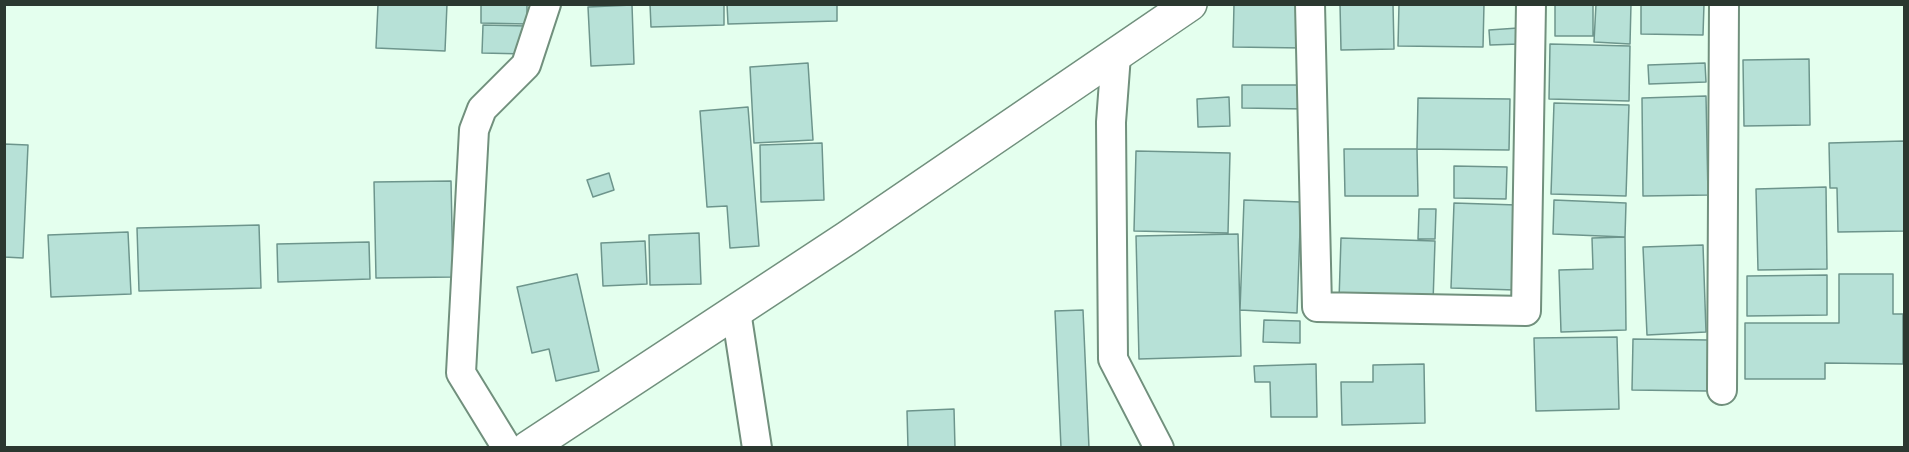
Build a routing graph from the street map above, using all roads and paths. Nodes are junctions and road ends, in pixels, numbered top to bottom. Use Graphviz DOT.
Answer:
graph roads {
  1 [pos="546,4"];
  2 [pos="1190,4"];
  3 [pos="1310,4"];
  4 [pos="1531,4"];
  5 [pos="1724,4"];
  6 [pos="1116,54"];
  7 [pos="736,311"];
  8 [pos="1722,390"];
  9 [pos="507,447"];
  10 [pos="528,447"];
  11 [pos="757,447"];
  12 [pos="1160,447"];
  1 -- 9 [label="street"];
  2 -- 6 [label="street"];
  3 -- 4 [label="street"];
  5 -- 8 [label="street"];
  6 -- 7 [label="street"];
  6 -- 12 [label="street"];
  7 -- 10 [label="street"];
  7 -- 11 [label="street"];
}
